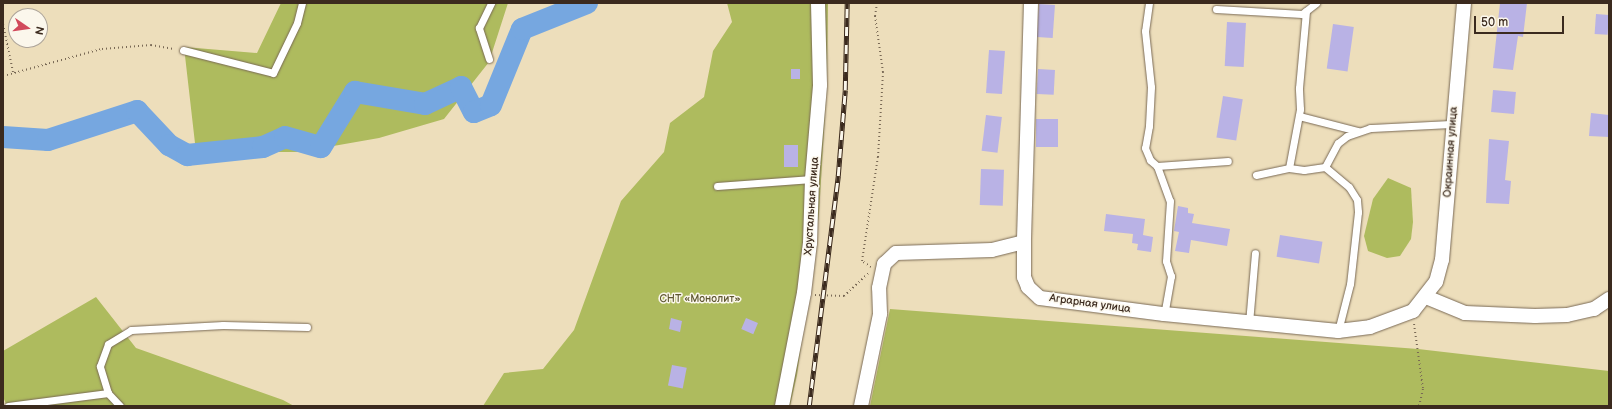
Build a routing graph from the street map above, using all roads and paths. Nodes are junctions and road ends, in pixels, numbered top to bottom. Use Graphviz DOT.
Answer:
graph roads {
  1 [pos="302,3"];
  2 [pos="491,3"];
  3 [pos="818,3"];
  4 [pos="877,3"];
  5 [pos="1031,3"];
  6 [pos="1149,3"];
  7 [pos="1316,3"];
  8 [pos="1464,3"];
  9 [pos="1216,9"];
  10 [pos="1306,12"];
  11 [pos="3,24"];
  12 [pos="183,50"];
  13 [pos="489,59"];
  14 [pos="13,72"];
  15 [pos="3,76"];
  16 [pos="1299,116"];
  17 [pos="1452,124"];
  18 [pos="1358,131"];
  19 [pos="1228,161"];
  20 [pos="1157,166"];
  21 [pos="1325,167"];
  22 [pos="1289,168"];
  23 [pos="1256,175"];
  24 [pos="812,179"];
  25 [pos="717,186"];
  26 [pos="1024,242"];
  27 [pos="1255,253"];
  28 [pos="882,273"];
  29 [pos="804,293"];
  30 [pos="1426,297"];
  31 [pos="1609,299"];
  32 [pos="1413,311"];
  33 [pos="1164,314"];
  34 [pos="1249,324"];
  35 [pos="307,327"];
  36 [pos="1338,331"];
  37 [pos="108,393"];
  38 [pos="8,406"];
  39 [pos="120,406"];
  40 [pos="782,406"];
  41 [pos="861,406"];
  42 [pos="1419,406"];
  1 -- 12 [label="lane"];
  2 -- 13 [label="lane"];
  3 -- 24 [label="street, Хрустальная улица"];
  4 -- 28 [label="path"];
  5 -- 26 [label="street, Аграрная улица"];
  6 -- 20 [label="lane"];
  7 -- 10 [label="lane"];
  8 -- 17 [label="street, Окраинная улица"];
  9 -- 10 [label="lane"];
  10 -- 16 [label="lane"];
  11 -- 14 [label="path"];
  12 -- 14 [label="path"];
  14 -- 15 [label="path"];
  16 -- 18 [label="lane"];
  16 -- 22 [label="lane"];
  17 -- 18 [label="lane"];
  17 -- 30 [label="street, Окраинная улица"];
  18 -- 21 [label="lane"];
  19 -- 20 [label="lane"];
  20 -- 33 [label="lane"];
  21 -- 22 [label="lane"];
  21 -- 36 [label="lane"];
  22 -- 23 [label="lane"];
  24 -- 25 [label="lane"];
  24 -- 29 [label="street, Хрустальная улица"];
  26 -- 28 [label="street"];
  26 -- 33 [label="street, Аграрная улица"];
  27 -- 34 [label="lane"];
  28 -- 29 [label="path"];
  28 -- 41 [label="street"];
  29 -- 40 [label="street, Хрустальная улица"];
  30 -- 31 [label="street"];
  30 -- 32 [label="street, Окраинная улица"];
  32 -- 36 [label="street, Аграрная улица"];
  32 -- 42 [label="path"];
  33 -- 34 [label="street, Аграрная улица"];
  34 -- 36 [label="street, Аграрная улица"];
  35 -- 37 [label="lane"];
  37 -- 38 [label="lane"];
  37 -- 39 [label="lane"];
}
